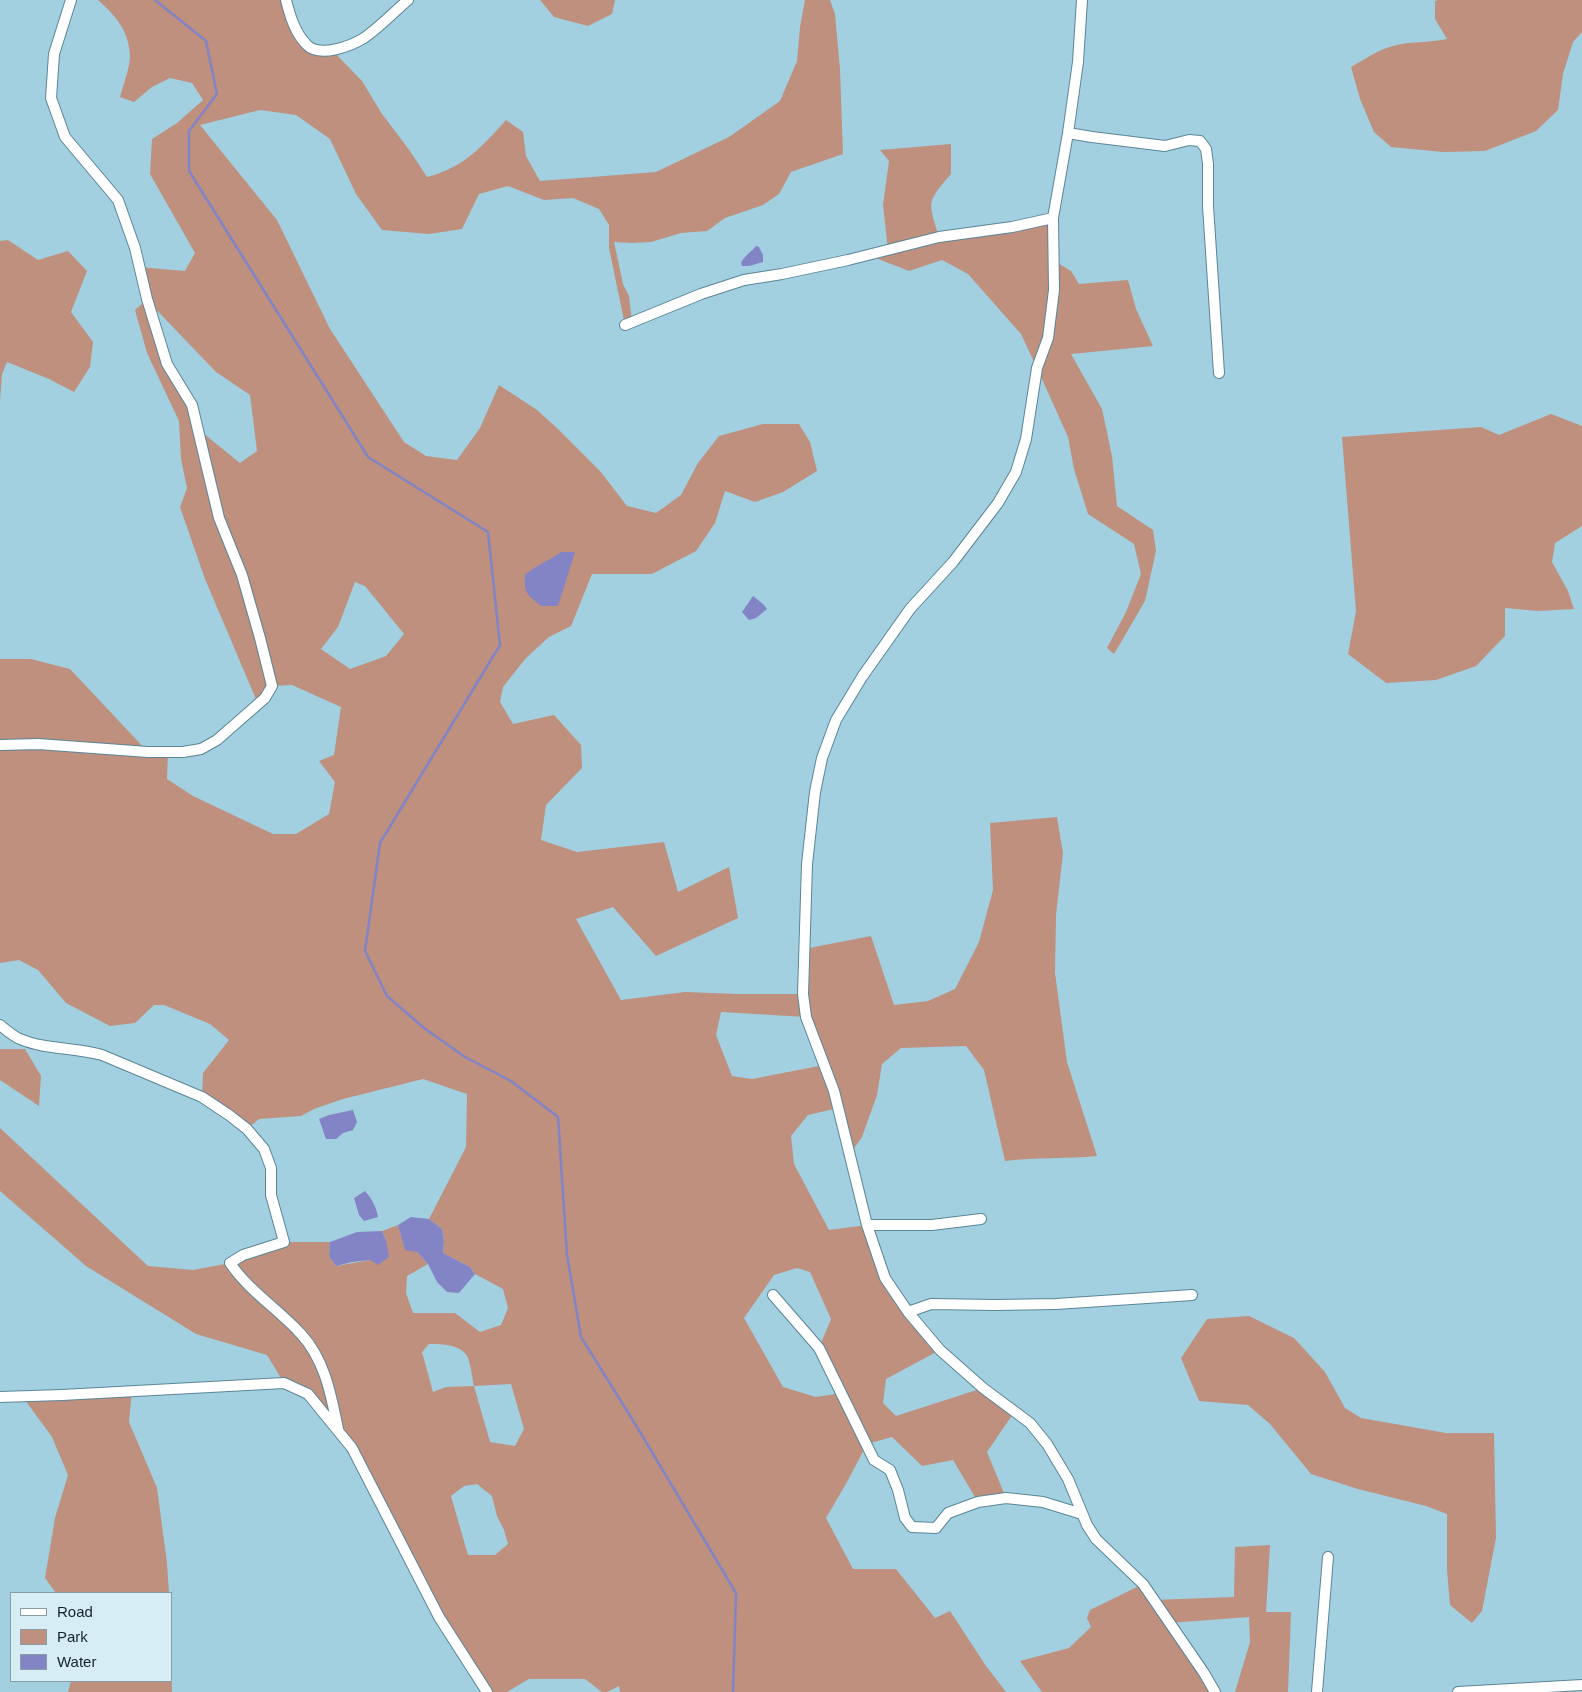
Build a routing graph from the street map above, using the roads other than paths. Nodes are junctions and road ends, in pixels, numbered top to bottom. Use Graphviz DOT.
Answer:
graph roads {
  1 [pos="71,0"];
  2 [pos="286,0"];
  3 [pos="408,0"];
  4 [pos="1082,0"];
  5 [pos="1068,133"];
  6 [pos="1053,218"];
  7 [pos="625,325"];
  8 [pos="1219,373"];
  9 [pos="0,744"];
  10 [pos="0,1026"];
  11 [pos="981,1220"];
  12 [pos="867,1225"];
  13 [pos="773,1295"];
  14 [pos="1192,1295"];
  15 [pos="908,1312"];
  16 [pos="0,1397"];
  17 [pos="338,1431"];
  18 [pos="1082,1514"];
  19 [pos="1328,1557"];
  20 [pos="1582,1684"];
  21 [pos="487,1692"];
  22 [pos="1215,1692"];
  23 [pos="1317,1692"];
  24 [pos="1458,1692"];
  1 -- 9 [label="street"];
  2 -- 3 [label="street"];
  4 -- 5 [label="street"];
  5 -- 6 [label="street"];
  5 -- 8 [label="street"];
  6 -- 7 [label="street"];
  6 -- 12 [label="street"];
  10 -- 17 [label="street"];
  11 -- 12 [label="street"];
  12 -- 15 [label="street"];
  13 -- 18 [label="street"];
  14 -- 15 [label="street"];
  15 -- 18 [label="street"];
  16 -- 17 [label="street"];
  17 -- 21 [label="street"];
  18 -- 22 [label="street"];
  19 -- 23 [label="street"];
  20 -- 24 [label="street"];
}
